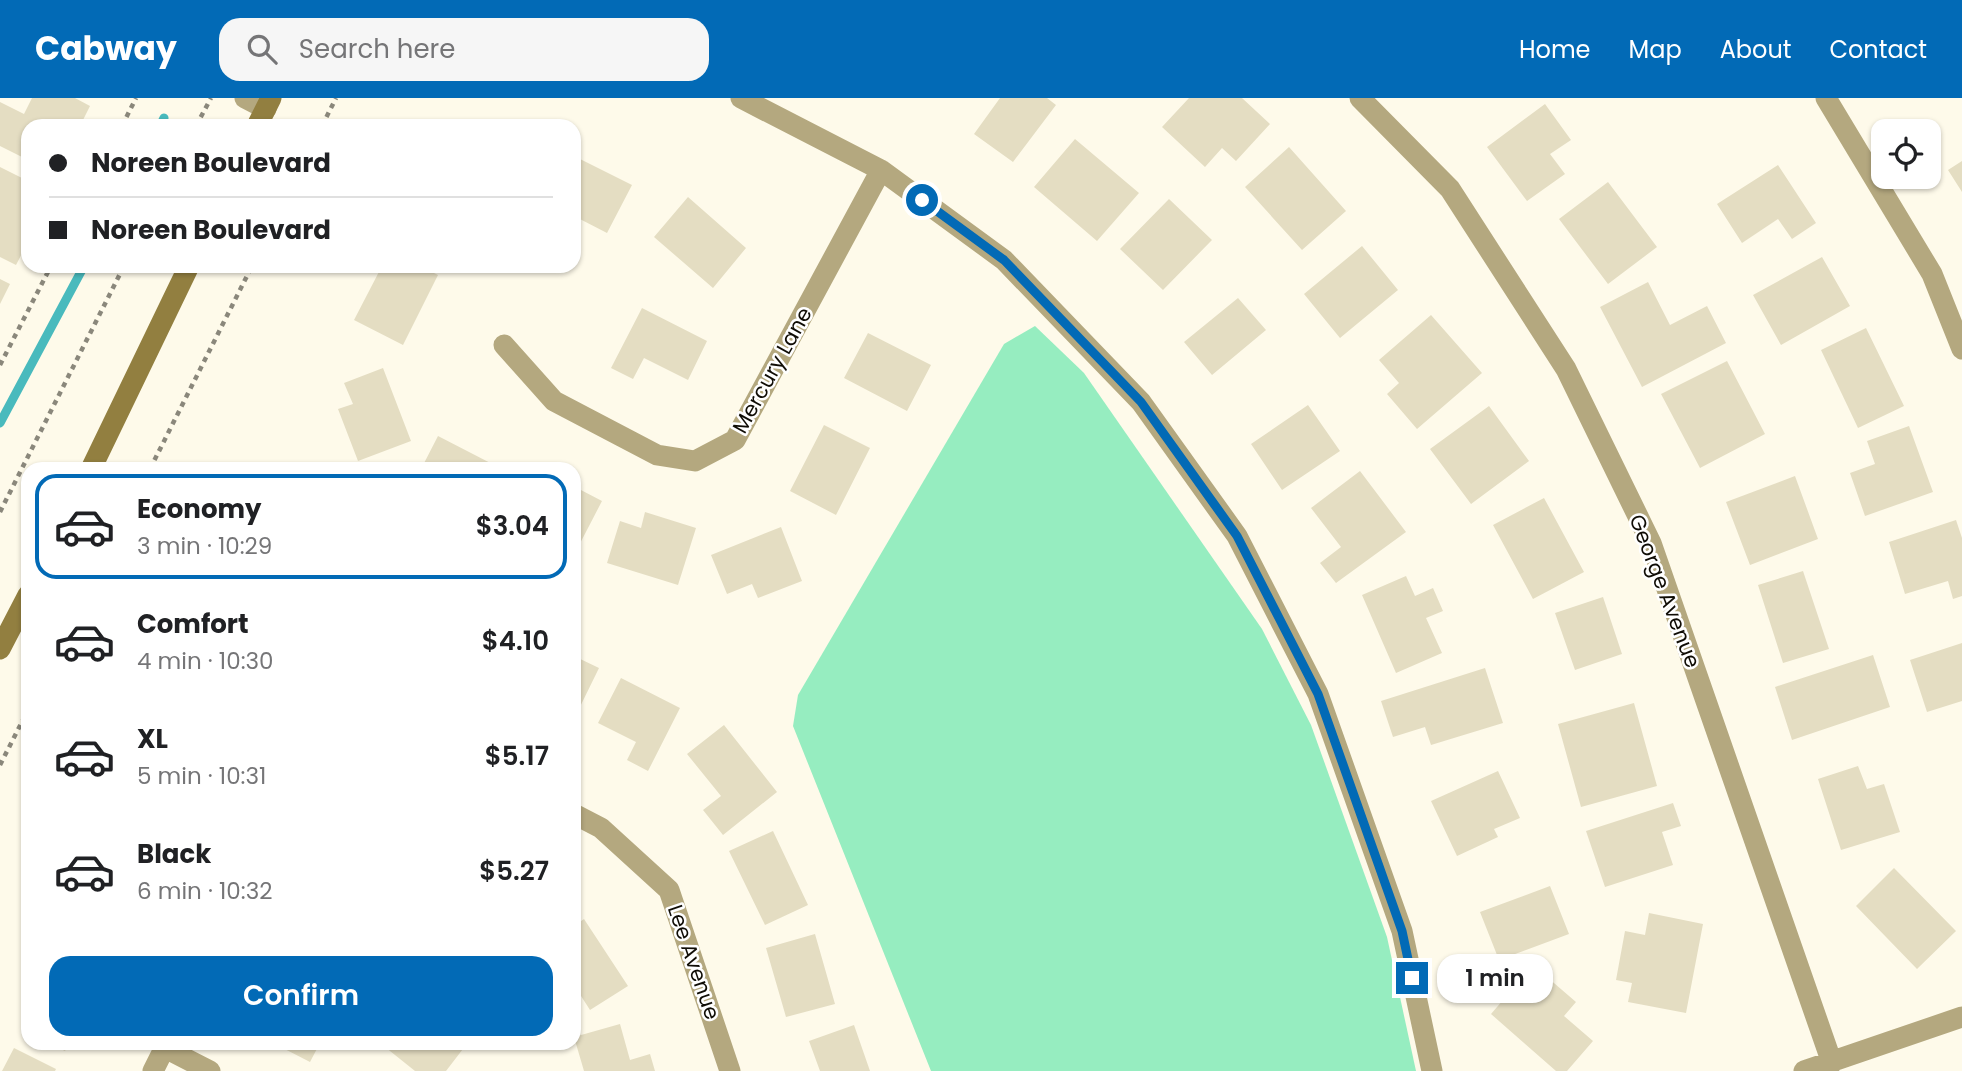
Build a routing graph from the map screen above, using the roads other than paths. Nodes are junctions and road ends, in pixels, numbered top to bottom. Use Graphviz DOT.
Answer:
graph roads {
  1 [pos="245,98"];
  2 [pos="741,98"];
  3 [pos="1360,98"];
  4 [pos="1826,98"];
  5 [pos="265,111"];
  6 [pos="881,170"];
  7 [pos="186,273"];
  8 [pos="504,345"];
  9 [pos="1962,349"];
  10 [pos="94,462"];
  11 [pos="21,608"];
  12 [pos="0,649"];
  13 [pos="581,818"];
  14 [pos="1962,1017"];
  15 [pos="164,1050"];
  16 [pos="174,1050"];
  17 [pos="1832,1063"];
  18 [pos="153,1071"];
  19 [pos="210,1071"];
  20 [pos="730,1071"];
  21 [pos="1432,1071"];
  22 [pos="1804,1071"];
  1 -- 5 [label="street"];
  2 -- 6 [label="street"];
  3 -- 17 [label="street, George Avenue"];
  4 -- 9 [label="street"];
  6 -- 8 [label="street, Mercury Lane"];
  6 -- 21 [label="street"];
  7 -- 10 [label="main road"];
  11 -- 12 [label="main road"];
  13 -- 20 [label="street, Lee Avenue"];
  14 -- 17 [label="street"];
  15 -- 18 [label="street"];
  16 -- 19 [label="street"];
  17 -- 22 [label="street"];
}
